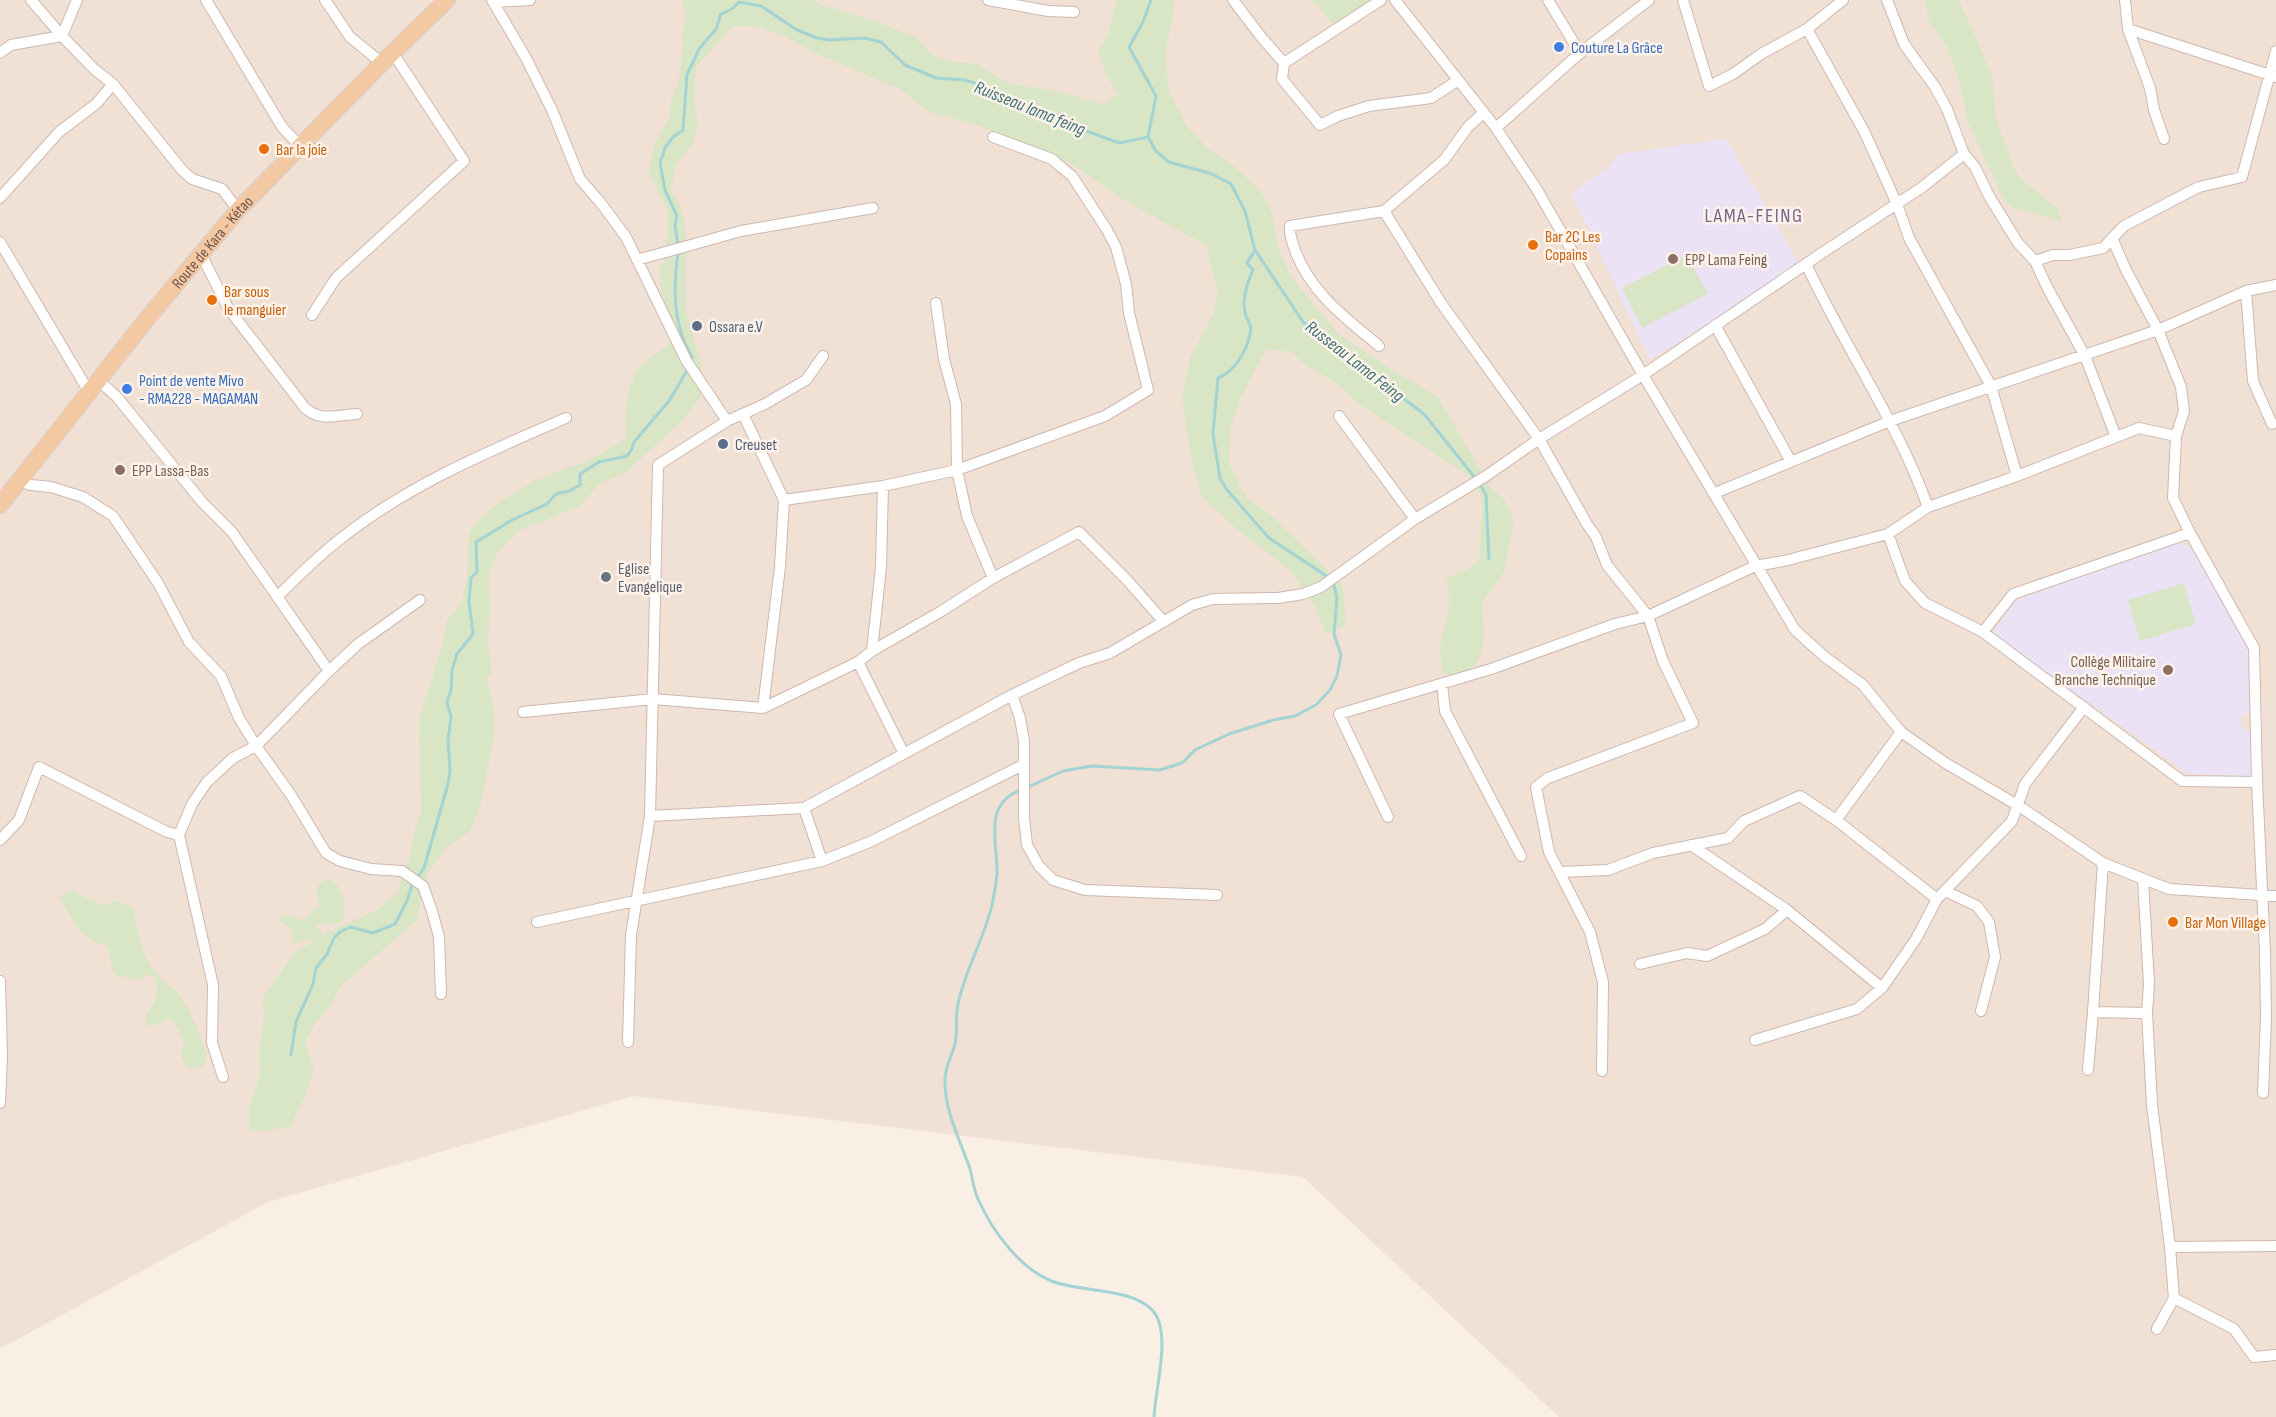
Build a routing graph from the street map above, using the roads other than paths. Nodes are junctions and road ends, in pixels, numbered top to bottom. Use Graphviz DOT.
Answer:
graph roads {
  1 [pos="31,0"];
  2 [pos="77,0"];
  3 [pos="206,0"];
  4 [pos="326,0"];
  5 [pos="447,0"];
  6 [pos="530,0"];
  7 [pos="988,0"];
  8 [pos="1233,0"];
  9 [pos="1381,0"];
  10 [pos="1395,0"];
  11 [pos="1548,0"];
  12 [pos="1649,0"];
  13 [pos="1683,0"];
  14 [pos="1843,0"];
  15 [pos="1887,0"];
  16 [pos="2125,0"];
  17 [pos="493,1"];
  18 [pos="1074,12"];
  19 [pos="1807,29"];
  20 [pos="2128,29"];
  21 [pos="62,36"];
  22 [pos="2276,51"];
  23 [pos="0,53"];
  24 [pos="1580,53"];
  25 [pos="387,58"];
  26 [pos="1284,63"];
  27 [pos="2273,76"];
  28 [pos="1457,81"];
  29 [pos="113,84"];
  30 [pos="1483,113"];
  31 [pos="1496,128"];
  32 [pos="993,137"];
  33 [pos="2164,140"];
  34 [pos="302,147"];
  35 [pos="1964,154"];
  36 [pos="0,198"];
  37 [pos="1897,204"];
  38 [pos="873,208"];
  39 [pos="238,210"];
  40 [pos="1384,211"];
  41 [pos="2112,238"];
  42 [pos="0,242"];
  43 [pos="201,254"];
  44 [pos="637,260"];
  45 [pos="2035,261"];
  46 [pos="1806,264"];
  47 [pos="2276,285"];
  48 [pos="2246,291"];
  49 [pos="936,303"];
  50 [pos="312,315"];
  51 [pos="1715,325"];
  52 [pos="2158,330"];
  53 [pos="1379,346"];
  54 [pos="823,356"];
  55 [pos="2085,356"];
  56 [pos="1643,375"];
  57 [pos="94,386"];
  58 [pos="1991,387"];
  59 [pos="357,414"];
  60 [pos="743,414"];
  61 [pos="1339,416"];
  62 [pos="566,418"];
  63 [pos="727,421"];
  64 [pos="1890,421"];
  65 [pos="2272,424"];
  66 [pos="2176,436"];
  67 [pos="2116,437"];
  68 [pos="1539,439"];
  69 [pos="1790,460"];
  70 [pos="957,470"];
  71 [pos="2017,476"];
  72 [pos="19,481"];
  73 [pos="883,486"];
  74 [pos="1715,493"];
  75 [pos="784,500"];
  76 [pos="0,505"];
  77 [pos="1928,507"];
  78 [pos="1415,519"];
  79 [pos="2190,533"];
  80 [pos="1888,534"];
  81 [pos="1755,566"];
  82 [pos="993,578"];
  83 [pos="278,596"];
  84 [pos="420,600"];
  85 [pos="1648,616"];
  86 [pos="1164,622"];
  87 [pos="1983,632"];
  88 [pos="872,651"];
  89 [pos="858,662"];
  90 [pos="329,671"];
  91 [pos="1442,684"];
  92 [pos="1012,695"];
  93 [pos="653,699"];
  94 [pos="2084,706"];
  95 [pos="763,708"];
  96 [pos="523,712"];
  97 [pos="1901,732"];
  98 [pos="256,746"];
  99 [pos="903,752"];
  100 [pos="1023,765"];
  101 [pos="2257,782"];
  102 [pos="2019,806"];
  103 [pos="804,808"];
  104 [pos="650,816"];
  105 [pos="1388,817"];
  106 [pos="1836,820"];
  107 [pos="179,835"];
  108 [pos="0,840"];
  109 [pos="1691,845"];
  110 [pos="1521,856"];
  111 [pos="822,861"];
  112 [pos="2103,863"];
  113 [pos="1560,872"];
  114 [pos="2143,879"];
  115 [pos="1217,895"];
  116 [pos="1941,895"];
  117 [pos="2263,895"];
  118 [pos="2276,896"];
  119 [pos="636,900"];
  120 [pos="1787,910"];
  121 [pos="537,922"];
  122 [pos="1640,964"];
  123 [pos="0,981"];
  124 [pos="1882,988"];
  125 [pos="441,994"];
  126 [pos="1981,1011"];
  127 [pos="2093,1012"];
  128 [pos="2147,1013"];
  129 [pos="2271,1017"];
  130 [pos="1755,1040"];
  131 [pos="628,1042"];
  132 [pos="2088,1070"];
  133 [pos="1602,1071"];
  134 [pos="223,1077"];
  135 [pos="2264,1093"];
  136 [pos="0,1103"];
  137 [pos="2276,1246"];
  138 [pos="2170,1247"];
  139 [pos="2174,1298"];
  140 [pos="2157,1329"];
  141 [pos="2276,1354"];
  1 -- 21 [label="street"];
  2 -- 21 [label="street"];
  3 -- 34 [label="street"];
  4 -- 25 [label="street"];
  5 -- 25 [label="main road, Route de Kara - Kétao"];
  6 -- 17 [label="street"];
  7 -- 18 [label="street"];
  8 -- 26 [label="street"];
  9 -- 26 [label="street"];
  10 -- 28 [label="street"];
  11 -- 24 [label="street"];
  12 -- 24 [label="street"];
  13 -- 19 [label="street"];
  14 -- 19 [label="street"];
  15 -- 35 [label="street"];
  16 -- 20 [label="street"];
  17 -- 44 [label="street"];
  19 -- 37 [label="street"];
  20 -- 27 [label="street"];
  20 -- 33 [label="street"];
  21 -- 23 [label="street"];
  21 -- 29 [label="street"];
  22 -- 27 [label="street"];
  24 -- 31 [label="street"];
  25 -- 34 [label="main road, Route de Kara - Kétao"];
  25 -- 50 [label="street"];
  26 -- 28 [label="street"];
  27 -- 41 [label="street"];
  28 -- 30 [label="street"];
  29 -- 36 [label="street"];
  29 -- 39 [label="street"];
  30 -- 31 [label="street"];
  30 -- 40 [label="street"];
  31 -- 56 [label="street"];
  32 -- 70 [label="street"];
  34 -- 39 [label="main road, Route de Kara - Kétao"];
  35 -- 37 [label="street"];
  35 -- 45 [label="street"];
  37 -- 46 [label="street"];
  37 -- 58 [label="street"];
  38 -- 44 [label="street"];
  39 -- 43 [label="main road, Route de Kara - Kétao"];
  40 -- 53 [label="street"];
  40 -- 68 [label="street"];
  41 -- 45 [label="street"];
  41 -- 52 [label="street"];
  42 -- 57 [label="street"];
  43 -- 57 [label="main road, Route de Kara - Kétao"];
  43 -- 59 [label="street"];
  44 -- 63 [label="street"];
  45 -- 55 [label="street"];
  46 -- 51 [label="street"];
  46 -- 64 [label="street"];
  47 -- 48 [label="street"];
  48 -- 52 [label="street"];
  48 -- 65 [label="street"];
  49 -- 70 [label="street"];
  51 -- 56 [label="street"];
  51 -- 69 [label="street"];
  52 -- 55 [label="street"];
  52 -- 66 [label="street"];
  54 -- 60 [label="street"];
  55 -- 58 [label="street"];
  55 -- 67 [label="street"];
  56 -- 68 [label="street"];
  56 -- 74 [label="street"];
  57 -- 72 [label="main road, Route de Kara - Kétao"];
  57 -- 83 [label="street"];
  58 -- 64 [label="street"];
  58 -- 71 [label="street"];
  60 -- 63 [label="street"];
  60 -- 75 [label="street"];
  61 -- 78 [label="street"];
  62 -- 83 [label="street"];
  63 -- 93 [label="street"];
  64 -- 69 [label="street"];
  64 -- 77 [label="street"];
  66 -- 67 [label="street"];
  66 -- 79 [label="street"];
  67 -- 71 [label="street"];
  68 -- 78 [label="street"];
  68 -- 85 [label="street"];
  69 -- 74 [label="street"];
  70 -- 73 [label="street"];
  70 -- 82 [label="street"];
  71 -- 77 [label="street"];
  72 -- 76 [label="main road, Route de Kara - Kétao"];
  72 -- 98 [label="street"];
  73 -- 75 [label="street"];
  73 -- 88 [label="street"];
  74 -- 81 [label="street"];
  75 -- 95 [label="street"];
  77 -- 80 [label="street"];
  78 -- 86 [label="street"];
  79 -- 87 [label="street"];
  79 -- 101 [label="street"];
  80 -- 81 [label="street"];
  80 -- 87 [label="street"];
  81 -- 85 [label="street"];
  81 -- 97 [label="street"];
  82 -- 86 [label="street"];
  82 -- 88 [label="street"];
  83 -- 90 [label="street"];
  84 -- 90 [label="street"];
  85 -- 91 [label="street"];
  85 -- 113 [label="street"];
  86 -- 92 [label="street"];
  87 -- 94 [label="street"];
  88 -- 89 [label="street"];
  89 -- 95 [label="street"];
  89 -- 99 [label="street"];
  90 -- 98 [label="street"];
  91 -- 105 [label="street"];
  91 -- 110 [label="street"];
  92 -- 99 [label="street"];
  92 -- 100 [label="street"];
  93 -- 95 [label="street"];
  93 -- 96 [label="street"];
  93 -- 104 [label="street"];
  94 -- 101 [label="street"];
  94 -- 102 [label="street"];
  97 -- 102 [label="street"];
  97 -- 106 [label="street"];
  98 -- 107 [label="street"];
  98 -- 125 [label="street"];
  99 -- 103 [label="street"];
  100 -- 111 [label="street"];
  100 -- 115 [label="street"];
  101 -- 117 [label="street"];
  102 -- 112 [label="street"];
  102 -- 116 [label="street"];
  103 -- 104 [label="street"];
  103 -- 111 [label="street"];
  104 -- 119 [label="street"];
  106 -- 109 [label="street"];
  106 -- 116 [label="street"];
  107 -- 108 [label="street"];
  107 -- 134 [label="street"];
  109 -- 113 [label="street"];
  109 -- 120 [label="street"];
  111 -- 119 [label="street"];
  112 -- 114 [label="street"];
  112 -- 127 [label="street"];
  113 -- 133 [label="street"];
  114 -- 117 [label="street"];
  114 -- 128 [label="street"];
  116 -- 124 [label="street"];
  116 -- 126 [label="street"];
  117 -- 118 [label="street"];
  117 -- 129 [label="street"];
  119 -- 121 [label="street"];
  119 -- 131 [label="street"];
  120 -- 122 [label="street"];
  120 -- 124 [label="street"];
  123 -- 136 [label="street"];
  124 -- 130 [label="street"];
  127 -- 128 [label="street"];
  127 -- 132 [label="street"];
  128 -- 138 [label="street"];
  129 -- 135 [label="street"];
  137 -- 138 [label="street"];
  138 -- 139 [label="street"];
  139 -- 140 [label="street"];
  139 -- 141 [label="street"];
}
